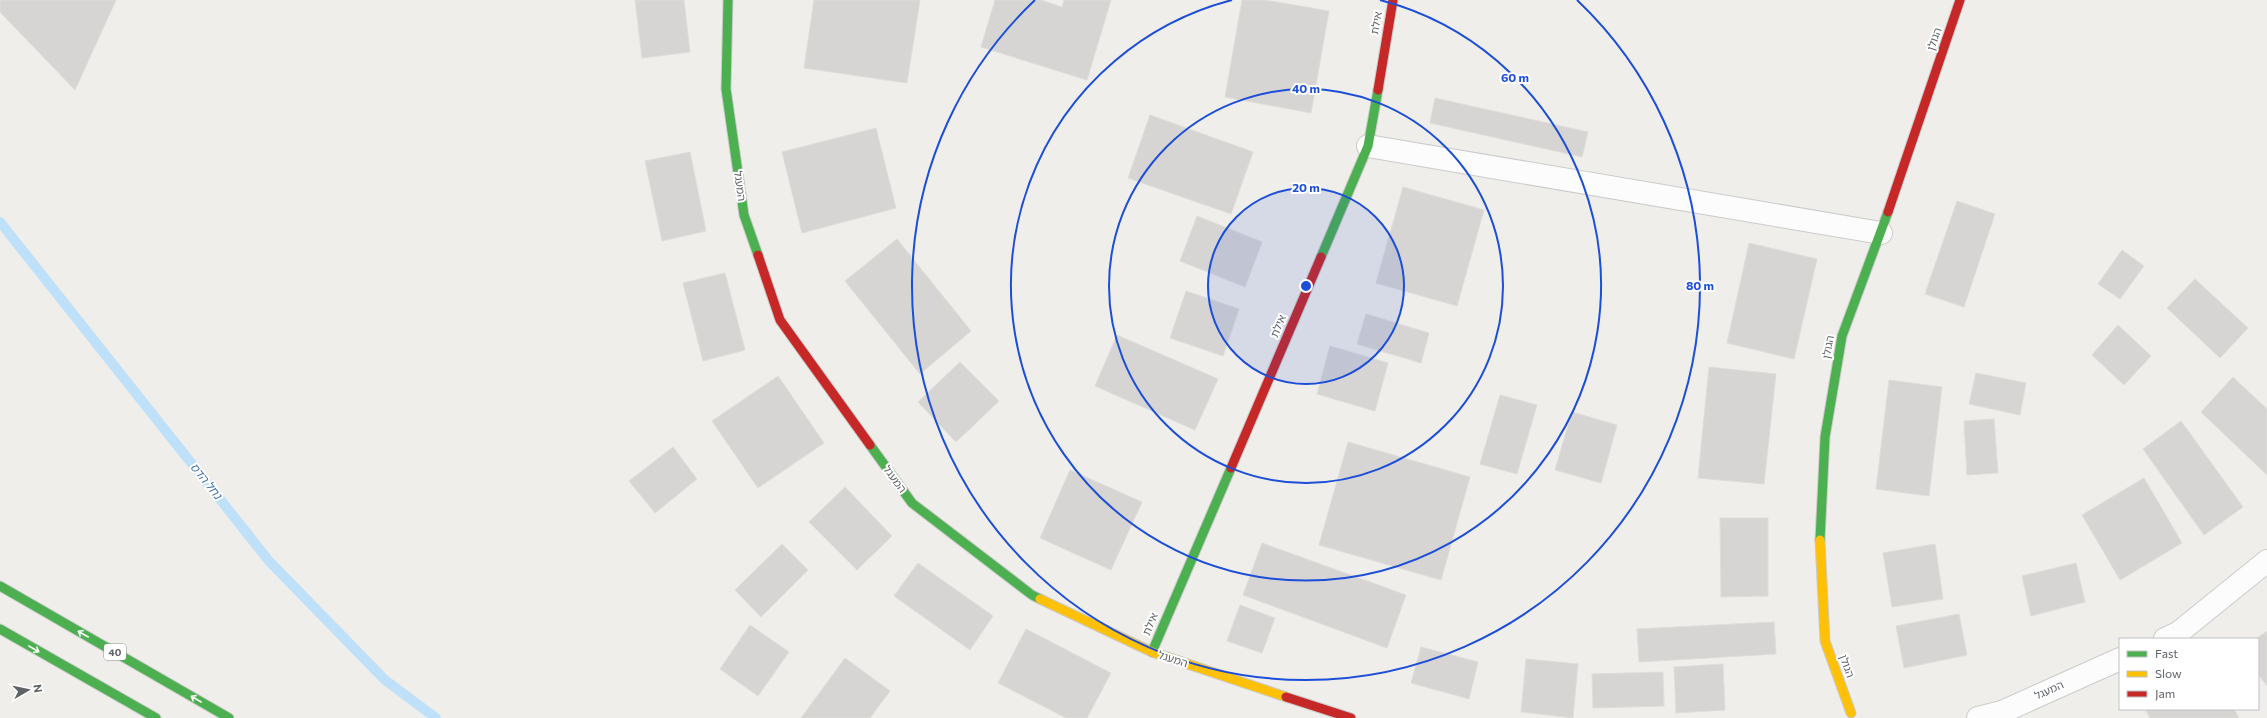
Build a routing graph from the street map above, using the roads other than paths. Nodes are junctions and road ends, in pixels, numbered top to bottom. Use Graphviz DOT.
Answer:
graph roads {
  1 [pos="728,0"];
  2 [pos="1392,0"];
  3 [pos="1960,0"];
  4 [pos="1368,146"];
  5 [pos="1881,233"];
  6 [pos="2267,561"];
  7 [pos="0,586"];
  8 [pos="0,630"];
  9 [pos="2167,638"];
  10 [pos="1152,652"];
  11 [pos="2119,659"];
  12 [pos="1853,716"];
  13 [pos="156,718"];
  14 [pos="229,718"];
  15 [pos="1351,718"];
  16 [pos="1978,718"];
  1 -- 10 [label="main road, המעגל"];
  2 -- 4 [label="main road, אילת"];
  3 -- 5 [label="main road, הגולן"];
  4 -- 5 [label="street"];
  4 -- 10 [label="main road, אילת"];
  5 -- 12 [label="main road, הגולן"];
  6 -- 9 [label="street"];
  14 -- 7 [label="main road, 40, one-way"];
  8 -- 13 [label="main road, one-way"];
  10 -- 15 [label="main road, המעגל"];
  11 -- 16 [label="street, המעגל"];
}
